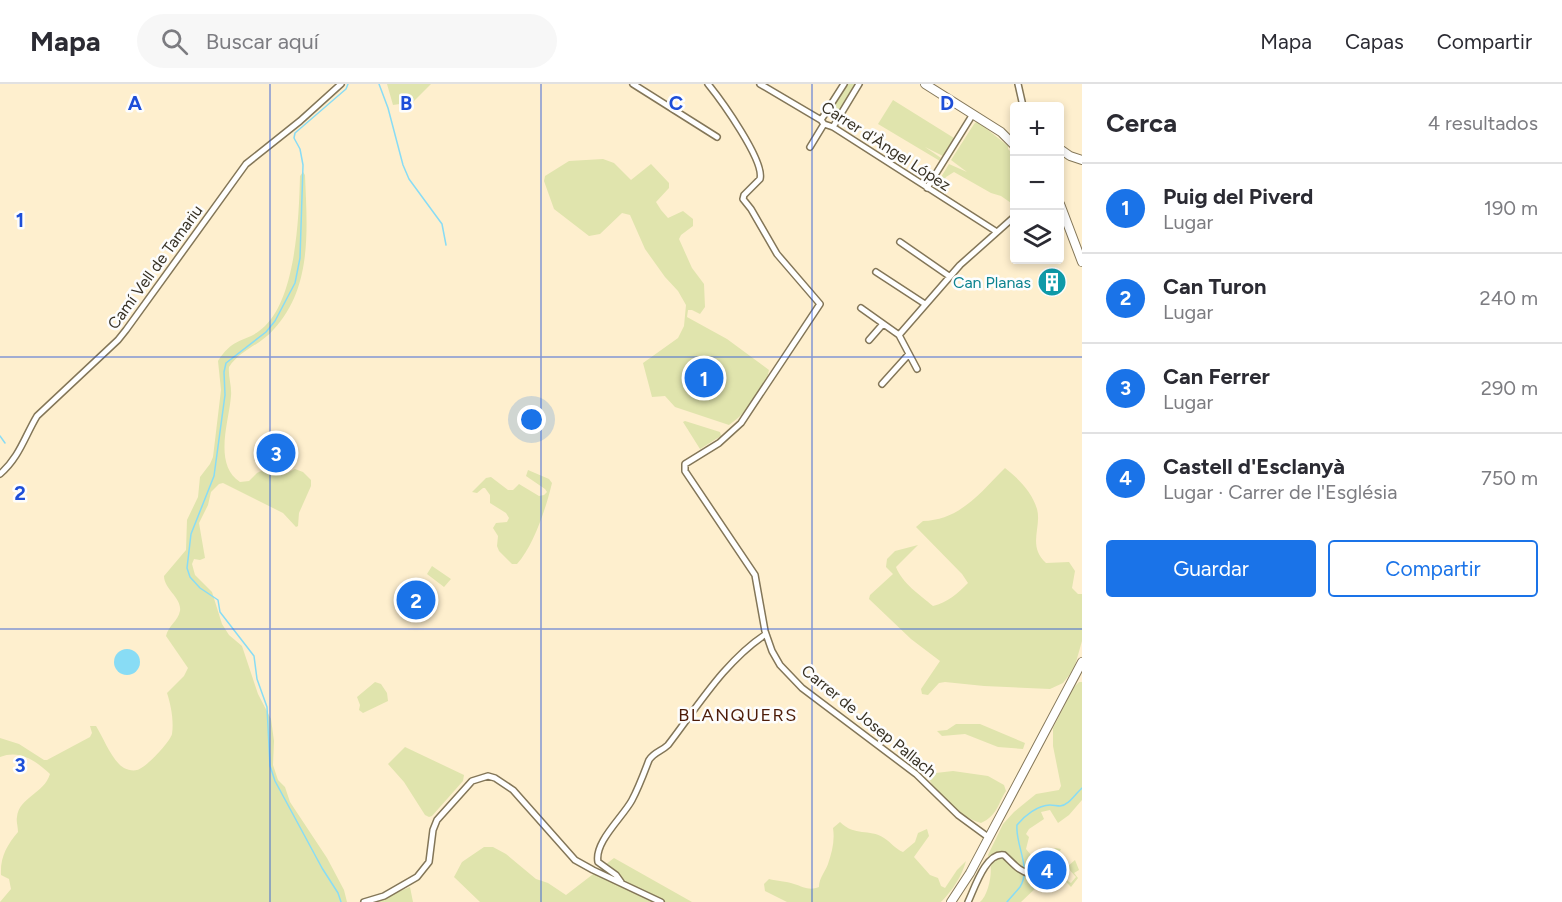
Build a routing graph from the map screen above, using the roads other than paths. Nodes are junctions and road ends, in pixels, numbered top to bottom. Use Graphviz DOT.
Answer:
graph roads {
  1 [pos="341,84"];
  2 [pos="633,84"];
  3 [pos="708,84"];
  4 [pos="760,84"];
  5 [pos="844,84"];
  6 [pos="859,84"];
  7 [pos="925,84"];
  8 [pos="1018,84"];
  9 [pos="1022,102"];
  10 [pos="973,114"];
  11 [pos="823,122"];
  12 [pos="833,127"];
  13 [pos="1001,132"];
  14 [pos="1010,133"];
  15 [pos="717,137"];
  16 [pos="1010,141"];
  17 [pos="810,147"];
  18 [pos="1064,152"];
  19 [pos="1063,156"];
  20 [pos="1082,161"];
  21 [pos="927,188"];
  22 [pos="1061,210"];
  23 [pos="1010,221"];
  24 [pos="997,232"];
  25 [pos="900,242"];
  26 [pos="1082,262"];
  27 [pos="876,272"];
  28 [pos="949,276"];
  29 [pos="925,304"];
  30 [pos="861,308"];
  31 [pos="883,324"];
  32 [pos="899,335"];
  33 [pos="869,340"];
  34 [pos="909,354"];
  35 [pos="917,369"];
  36 [pos="882,384"];
  37 [pos="0,474"];
  38 [pos="766,633"];
  39 [pos="1082,662"];
  40 [pos="988,837"];
  41 [pos="1027,873"];
  42 [pos="621,882"];
  43 [pos="952,901"];
  44 [pos="364,902"];
  45 [pos="661,902"];
  46 [pos="968,902"];
  1 -- 37 [label="street, Camí Vell de Tamariu"];
  2 -- 15 [label="street"];
  3 -- 38 [label="street, Carrer de Josep Pallach"];
  4 -- 11 [label="street, Carrer d'Àngel López"];
  5 -- 11 [label="street"];
  6 -- 12 [label="street"];
  7 -- 10 [label="street"];
  8 -- 9 [label="street"];
  10 -- 13 [label="street"];
  10 -- 21 [label="street"];
  11 -- 12 [label="street, Carrer d'Àngel López"];
  11 -- 17 [label="street"];
  12 -- 21 [label="street, Carrer d'Àngel López"];
  13 -- 14 [label="street"];
  13 -- 16 [label="street"];
  18 -- 20 [label="street"];
  19 -- 20 [label="street"];
  21 -- 24 [label="street, Carrer d'Àngel López"];
  22 -- 26 [label="street"];
  23 -- 24 [label="street"];
  24 -- 28 [label="street"];
  25 -- 28 [label="street"];
  27 -- 29 [label="street"];
  28 -- 29 [label="street"];
  29 -- 32 [label="street"];
  30 -- 31 [label="street"];
  31 -- 32 [label="street"];
  31 -- 33 [label="street"];
  32 -- 34 [label="street"];
  34 -- 35 [label="street"];
  34 -- 36 [label="street"];
  38 -- 40 [label="street, Carrer de Josep Pallach"];
  38 -- 42 [label="street"];
  39 -- 40 [label="street"];
  40 -- 43 [label="street"];
  41 -- 46 [label="street"];
  42 -- 44 [label="street"];
  42 -- 45 [label="street"];
}
